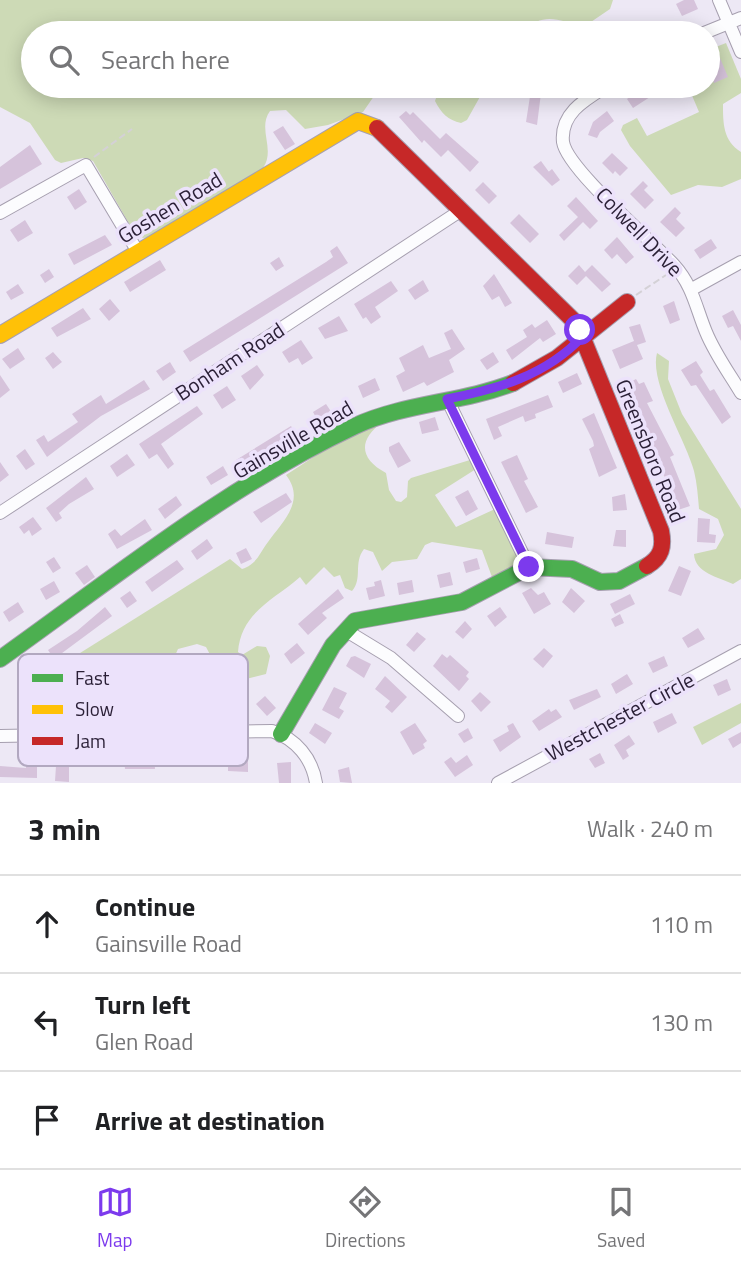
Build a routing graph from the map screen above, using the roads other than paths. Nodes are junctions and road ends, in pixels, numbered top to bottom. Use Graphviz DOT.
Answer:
graph roads {
  1 [pos="719,0"];
  2 [pos="735,20"];
  3 [pos="741,52"];
  4 [pos="588,98"];
  5 [pos="363,121"];
  6 [pos="460,211"];
  7 [pos="0,213"];
  8 [pos="138,252"];
  9 [pos="741,262"];
  10 [pos="692,289"];
  11 [pos="626,302"];
  12 [pos="0,335"];
  13 [pos="583,336"];
  14 [pos="741,393"];
  15 [pos="447,399"];
  16 [pos="0,513"];
  17 [pos="529,567"];
  18 [pos="345,630"];
  19 [pos="741,651"];
  20 [pos="0,659"];
  21 [pos="458,716"];
  22 [pos="248,730"];
  23 [pos="281,734"];
  24 [pos="0,736"];
  25 [pos="18,736"];
  26 [pos="316,783"];
  27 [pos="498,783"];
  1 -- 2 [label="street"];
  2 -- 3 [label="street"];
  4 -- 10 [label="street, Colwell Drive"];
  5 -- 6 [label="street, Greensboro Road"];
  5 -- 8 [label="street, Goshen Road"];
  6 -- 13 [label="street, Greensboro Road"];
  6 -- 16 [label="street, Bonham Road"];
  7 -- 8 [label="street"];
  8 -- 12 [label="street, Goshen Road"];
  9 -- 10 [label="street"];
  10 -- 14 [label="street, Colwell Drive"];
  11 -- 13 [label="street, Gainsville Road"];
  13 -- 15 [label="street, Gainsville Road"];
  13 -- 17 [label="street, Greensboro Road"];
  15 -- 17 [label="street"];
  15 -- 20 [label="street, Gainsville Road"];
  17 -- 18 [label="street"];
  18 -- 21 [label="street"];
  18 -- 23 [label="street"];
  19 -- 27 [label="street, Westchester Circle"];
  22 -- 23 [label="street"];
  23 -- 26 [label="street"];
  24 -- 25 [label="street"];
}
